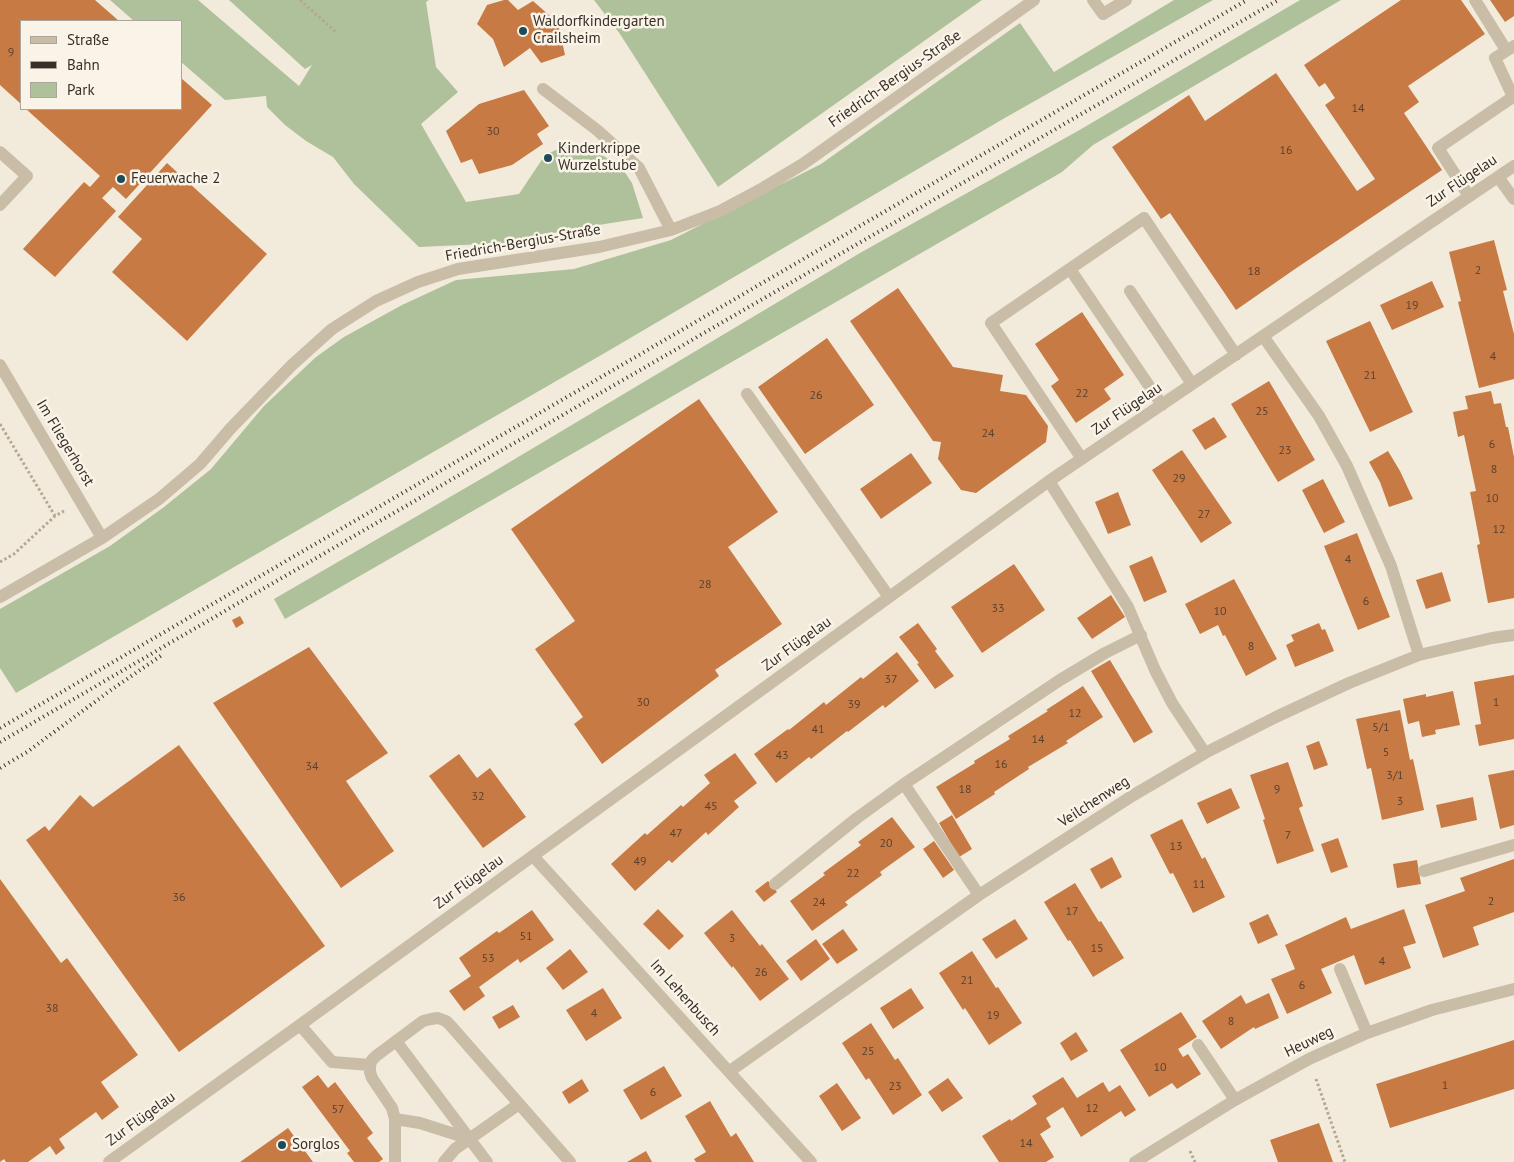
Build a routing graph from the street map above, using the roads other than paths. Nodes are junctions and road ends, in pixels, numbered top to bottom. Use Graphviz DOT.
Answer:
graph roads {
  1 [pos="1034,0"];
  2 [pos="1093,0"];
  3 [pos="1126,0"];
  4 [pos="1475,0"];
  5 [pos="1510,48"];
  6 [pos="543,89"];
  7 [pos="1514,97"];
  8 [pos="0,152"];
  9 [pos="1514,166"];
  10 [pos="1498,177"];
  11 [pos="1469,196"];
  12 [pos="1514,199"];
  13 [pos="0,205"];
  14 [pos="671,230"];
  15 [pos="1070,270"];
  16 [pos="1130,291"];
  17 [pos="1263,336"];
  18 [pos="1236,355"];
  19 [pos="0,365"];
  20 [pos="1192,384"];
  21 [pos="747,394"];
  22 [pos="1162,405"];
  23 [pos="1082,459"];
  24 [pos="1049,481"];
  25 [pos="102,538"];
  26 [pos="0,597"];
  27 [pos="889,597"];
  28 [pos="1141,635"];
  29 [pos="1514,635"];
  30 [pos="1420,655"];
  31 [pos="1205,753"];
  32 [pos="904,784"];
  33 [pos="1514,845"];
  34 [pos="534,856"];
  35 [pos="1424,871"];
  36 [pos="775,884"];
  37 [pos="979,895"];
  38 [pos="1340,969"];
  39 [pos="1514,989"];
  40 [pos="300,1026"];
  41 [pos="1367,1033"];
  42 [pos="396,1041"];
  43 [pos="1198,1045"];
  44 [pos="370,1066"];
  45 [pos="730,1071"];
  46 [pos="1235,1100"];
  47 [pos="519,1104"];
  48 [pos="395,1119"];
  49 [pos="470,1139"];
  50 [pos="109,1162"];
  51 [pos="395,1162"];
  52 [pos="444,1162"];
  53 [pos="487,1162"];
  54 [pos="570,1162"];
  55 [pos="811,1162"];
  56 [pos="1136,1162"];
  1 -- 14 [label="street, Friedrich-Bergius-Straße"];
  2 -- 3 [label="street"];
  4 -- 5 [label="street"];
  5 -- 7 [label="street"];
  6 -- 14 [label="street"];
  7 -- 11 [label="street"];
  8 -- 13 [label="street"];
  9 -- 10 [label="street, Zur Flügelau"];
  10 -- 11 [label="street, Zur Flügelau"];
  10 -- 12 [label="street"];
  11 -- 17 [label="street, Zur Flügelau"];
  14 -- 25 [label="street, Friedrich-Bergius-Straße"];
  15 -- 18 [label="street"];
  15 -- 22 [label="street"];
  15 -- 23 [label="street"];
  16 -- 20 [label="street"];
  17 -- 18 [label="street, Zur Flügelau"];
  17 -- 30 [label="street"];
  18 -- 20 [label="street, Zur Flügelau"];
  19 -- 25 [label="street, Im Fliegerhorst"];
  20 -- 22 [label="street, Zur Flügelau"];
  21 -- 27 [label="street"];
  22 -- 23 [label="street, Zur Flügelau"];
  23 -- 24 [label="street, Zur Flügelau"];
  24 -- 27 [label="street, Zur Flügelau"];
  24 -- 28 [label="street"];
  25 -- 26 [label="street, Friedrich-Bergius-Straße"];
  27 -- 34 [label="street, Zur Flügelau"];
  28 -- 31 [label="street"];
  28 -- 32 [label="street"];
  29 -- 30 [label="street, Veilchenweg"];
  30 -- 31 [label="street, Veilchenweg"];
  31 -- 37 [label="street, Veilchenweg"];
  32 -- 36 [label="street"];
  32 -- 37 [label="street"];
  33 -- 35 [label="street"];
  34 -- 40 [label="street, Zur Flügelau"];
  34 -- 45 [label="street, Im Lehenbusch"];
  37 -- 45 [label="street, Veilchenweg"];
  38 -- 41 [label="street"];
  39 -- 41 [label="street, Heuweg"];
  40 -- 44 [label="street"];
  40 -- 50 [label="street, Zur Flügelau"];
  41 -- 46 [label="street, Heuweg"];
  42 -- 44 [label="street"];
  42 -- 47 [label="street"];
  42 -- 49 [label="street"];
  43 -- 46 [label="street"];
  44 -- 48 [label="street"];
  45 -- 55 [label="street, Im Lehenbusch"];
  46 -- 56 [label="street, Heuweg"];
  47 -- 49 [label="street"];
  47 -- 54 [label="street"];
  48 -- 49 [label="street"];
  48 -- 51 [label="street"];
  49 -- 52 [label="street"];
  49 -- 53 [label="street"];
}
